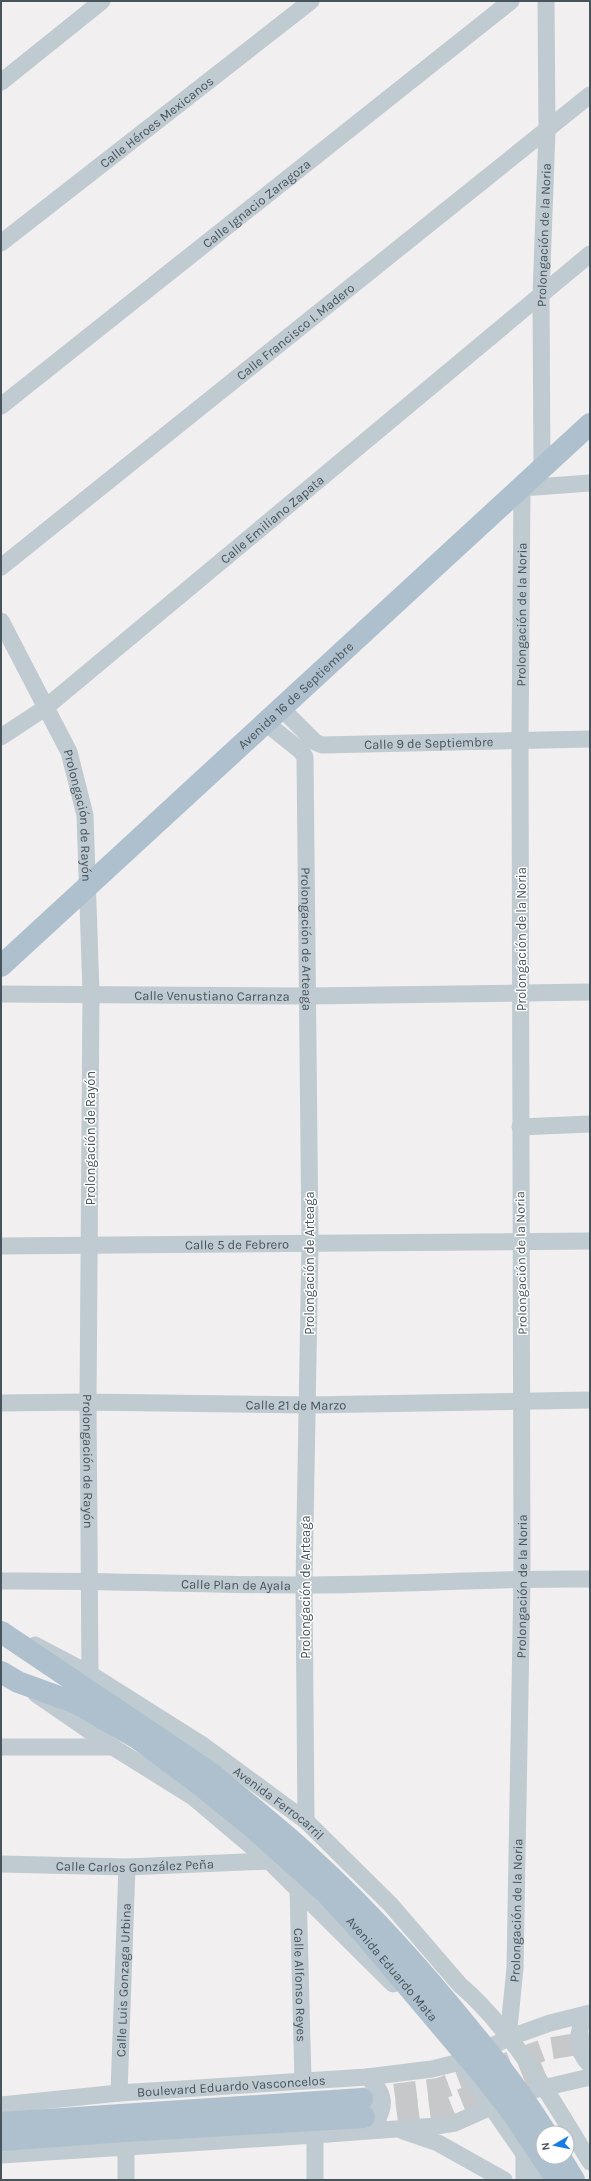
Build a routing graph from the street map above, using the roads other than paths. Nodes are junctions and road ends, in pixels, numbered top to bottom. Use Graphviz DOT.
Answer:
graph roads {
  1 [pos="102,1"];
  2 [pos="311,1"];
  3 [pos="511,1"];
  4 [pos="546,1"];
  5 [pos="1,82"];
  6 [pos="590,95"];
  7 [pos="547,131"];
  8 [pos="1,243"];
  9 [pos="590,254"];
  10 [pos="541,296"];
  11 [pos="1,406"];
  12 [pos="590,424"];
  13 [pos="542,468"];
  14 [pos="590,483"];
  15 [pos="522,488"];
  16 [pos="1,567"];
  17 [pos="1,621"];
  18 [pos="45,708"];
  19 [pos="282,708"];
  20 [pos="266,723"];
  21 [pos="1,737"];
  22 [pos="590,739"];
  23 [pos="520,740"];
  24 [pos="89,887"];
  25 [pos="1,966"];
  26 [pos="521,992"];
  27 [pos="590,992"];
  28 [pos="91,993"];
  29 [pos="1,994"];
  30 [pos="309,996"];
  31 [pos="590,1124"];
  32 [pos="520,1126"];
  33 [pos="590,1241"];
  34 [pos="520,1242"];
  35 [pos="310,1244"];
  36 [pos="90,1245"];
  37 [pos="1,1246"];
  38 [pos="523,1400"];
  39 [pos="590,1400"];
  40 [pos="88,1402"];
  41 [pos="1,1404"];
  42 [pos="308,1405"];
  43 [pos="522,1578"];
  44 [pos="590,1579"];
  45 [pos="91,1580"];
  46 [pos="1,1581"];
  47 [pos="304,1585"];
  48 [pos="1,1627"];
  49 [pos="1,1632"];
  50 [pos="90,1674"];
  51 [pos="9,1677"];
  52 [pos="1,1747"];
  53 [pos="113,1747"];
  54 [pos="206,1779"];
  55 [pos="306,1821"];
  56 [pos="269,1861"];
  57 [pos="1,1864"];
  58 [pos="127,1867"];
  59 [pos="298,1889"];
  60 [pos="460,1985"];
  61 [pos="589,2013"];
  62 [pos="423,2017"];
  63 [pos="508,2038"];
  64 [pos="460,2062"];
  65 [pos="590,2065"];
  66 [pos="367,2077"];
  67 [pos="590,2078"];
  68 [pos="303,2081"];
  69 [pos="542,2087"];
  70 [pos="119,2093"];
  71 [pos="1,2105"];
  72 [pos="491,2106"];
  73 [pos="365,2116"];
  74 [pos="1,2123"];
  75 [pos="540,2125"];
  76 [pos="563,2125"];
  77 [pos="396,2129"];
  78 [pos="315,2135"];
  79 [pos="535,2138"];
  80 [pos="1,2140"];
  81 [pos="575,2143"];
  82 [pos="126,2146"];
  83 [pos="523,2151"];
  84 [pos="1,2155"];
  85 [pos="590,2162"];
  86 [pos="565,2165"];
  87 [pos="126,2180"];
  88 [pos="315,2180"];
  89 [pos="504,2180"];
  90 [pos="524,2180"];
  91 [pos="542,2180"];
  92 [pos="557,2180"];
  93 [pos="574,2180"];
  1 -- 5 [label="street"];
  2 -- 8 [label="street, Calle Héroes Mexicanos"];
  3 -- 11 [label="street, Calle Ignacio Zaragoza"];
  4 -- 7 [label="street, Prolongación de la Noria"];
  6 -- 7 [label="street, Calle Francisco I. Madero"];
  7 -- 10 [label="street, Prolongación de la Noria"];
  7 -- 16 [label="street, Calle Francisco I. Madero"];
  9 -- 10 [label="street, Calle Emiliano Zapata"];
  10 -- 13 [label="street, Prolongación de la Noria"];
  10 -- 18 [label="street, Calle Emiliano Zapata"];
  12 -- 13 [label="main road, Avenida 16 de Septiembre"];
  13 -- 15 [label="main road, Avenida 16 de Septiembre"];
  14 -- 15 [label="street"];
  15 -- 19 [label="main road, Avenida 16 de Septiembre"];
  15 -- 23 [label="street, Prolongación de la Noria"];
  17 -- 18 [label="street, Prolongación de Rayón"];
  18 -- 21 [label="street, Calle Emiliano Zapata"];
  18 -- 24 [label="street, Prolongación de Rayón"];
  19 -- 20 [label="main road, Avenida 16 de Septiembre"];
  19 -- 23 [label="street, Calle 9 de Septiembre"];
  20 -- 24 [label="main road, Avenida 16 de Septiembre"];
  20 -- 30 [label="street, Prolongación de Arteaga"];
  22 -- 23 [label="street, Calle 9 de Septiembre"];
  23 -- 26 [label="street, Prolongación de la Noria"];
  24 -- 25 [label="main road, Avenida 16 de Septiembre"];
  24 -- 28 [label="street, Prolongación de Rayón"];
  26 -- 27 [label="street, Calle Venustiano Carranza"];
  26 -- 30 [label="street, Calle Venustiano Carranza"];
  26 -- 32 [label="street, Prolongación de la Noria"];
  28 -- 29 [label="street, Calle Venustiano Carranza"];
  28 -- 30 [label="street, Calle Venustiano Carranza"];
  28 -- 36 [label="street, Prolongación de Rayón"];
  30 -- 35 [label="street, Prolongación de Arteaga"];
  31 -- 32 [label="street"];
  32 -- 34 [label="street, Prolongación de la Noria"];
  33 -- 34 [label="street, Calle 5 de Febrero"];
  34 -- 35 [label="street, Calle 5 de Febrero"];
  34 -- 38 [label="street, Prolongación de la Noria"];
  35 -- 36 [label="street, Calle 5 de Febrero"];
  35 -- 42 [label="street, Prolongación de Arteaga"];
  36 -- 37 [label="street, Calle 5 de Febrero"];
  36 -- 40 [label="street, Prolongación de Rayón"];
  38 -- 39 [label="street, Calle 21 de Marzo"];
  38 -- 42 [label="street, Calle 21 de Marzo"];
  38 -- 43 [label="street, Prolongación de la Noria"];
  40 -- 41 [label="street, Calle 21 de Marzo"];
  40 -- 42 [label="street, Calle 21 de Marzo"];
  40 -- 45 [label="street, Prolongación de Rayón"];
  42 -- 47 [label="street, Prolongación de Arteaga"];
  43 -- 44 [label="street, Calle Plan de Ayala"];
  43 -- 47 [label="street, Calle Plan de Ayala"];
  43 -- 63 [label="street, Prolongación de la Noria"];
  45 -- 46 [label="street, Calle Plan de Ayala"];
  45 -- 47 [label="street, Calle Plan de Ayala"];
  45 -- 50 [label="street, Prolongación de Rayón"];
  47 -- 55 [label="street, Prolongación de Arteaga"];
  48 -- 50 [label="street, Avenida Ferrocarril"];
  49 -- 54 [label="main road, Avenida Ferrocarril"];
  50 -- 55 [label="street, Avenida Ferrocarril"];
  51 -- 53 [label="street"];
  51 -- 54 [label="main road"];
  52 -- 53 [label="street"];
  53 -- 56 [label="street"];
  54 -- 75 [label="main road, Avenida Eduardo Mata, bridge"];
  54 -- 92 [label="main road, Avenida Eduardo Mata, bridge"];
  55 -- 60 [label="street, Avenida Ferrocarril"];
  56 -- 58 [label="street, Calle Carlos González Peña"];
  56 -- 59 [label="street"];
  57 -- 58 [label="street, Calle Carlos González Peña"];
  58 -- 70 [label="street, Calle Luis Gonzaga Urbina"];
  59 -- 62 [label="street"];
  59 -- 68 [label="street, Calle Alfonso Reyes"];
  60 -- 62 [label="street"];
  60 -- 63 [label="street, Avenida Ferrocarril"];
  61 -- 63 [label="street, Boulevard Eduardo Vasconcelos"];
  61 -- 65 [label="street"];
  62 -- 64 [label="street"];
  63 -- 64 [label="street, Boulevard Eduardo Vasconcelos"];
  63 -- 69 [label="street, Avenida Ferrocarril"];
  64 -- 66 [label="street, Boulevard Eduardo Vasconcelos"];
  64 -- 72 [label="street"];
  66 -- 68 [label="street, Boulevard Eduardo Vasconcelos"];
  66 -- 73 [label="street"];
  67 -- 69 [label="street"];
  68 -- 70 [label="street, Boulevard Eduardo Vasconcelos"];
  69 -- 72 [label="street"];
  69 -- 76 [label="street, Avenida Ferrocarril"];
  70 -- 71 [label="street, Boulevard Eduardo Vasconcelos"];
  72 -- 77 [label="street"];
  72 -- 83 [label="street"];
  73 -- 74 [label="main road"];
  73 -- 77 [label="street"];
  73 -- 78 [label="street"];
  73 -- 80 [label="main road"];
  77 -- 89 [label="street"];
  78 -- 82 [label="street"];
  78 -- 88 [label="street"];
  79 -- 83 [label="street"];
  81 -- 85 [label="street, Avenida Ferrocarril"];
  82 -- 84 [label="street"];
  82 -- 87 [label="street"];
  83 -- 90 [label="street"];
  83 -- 91 [label="street"];
  86 -- 93 [label="main road"];
}
